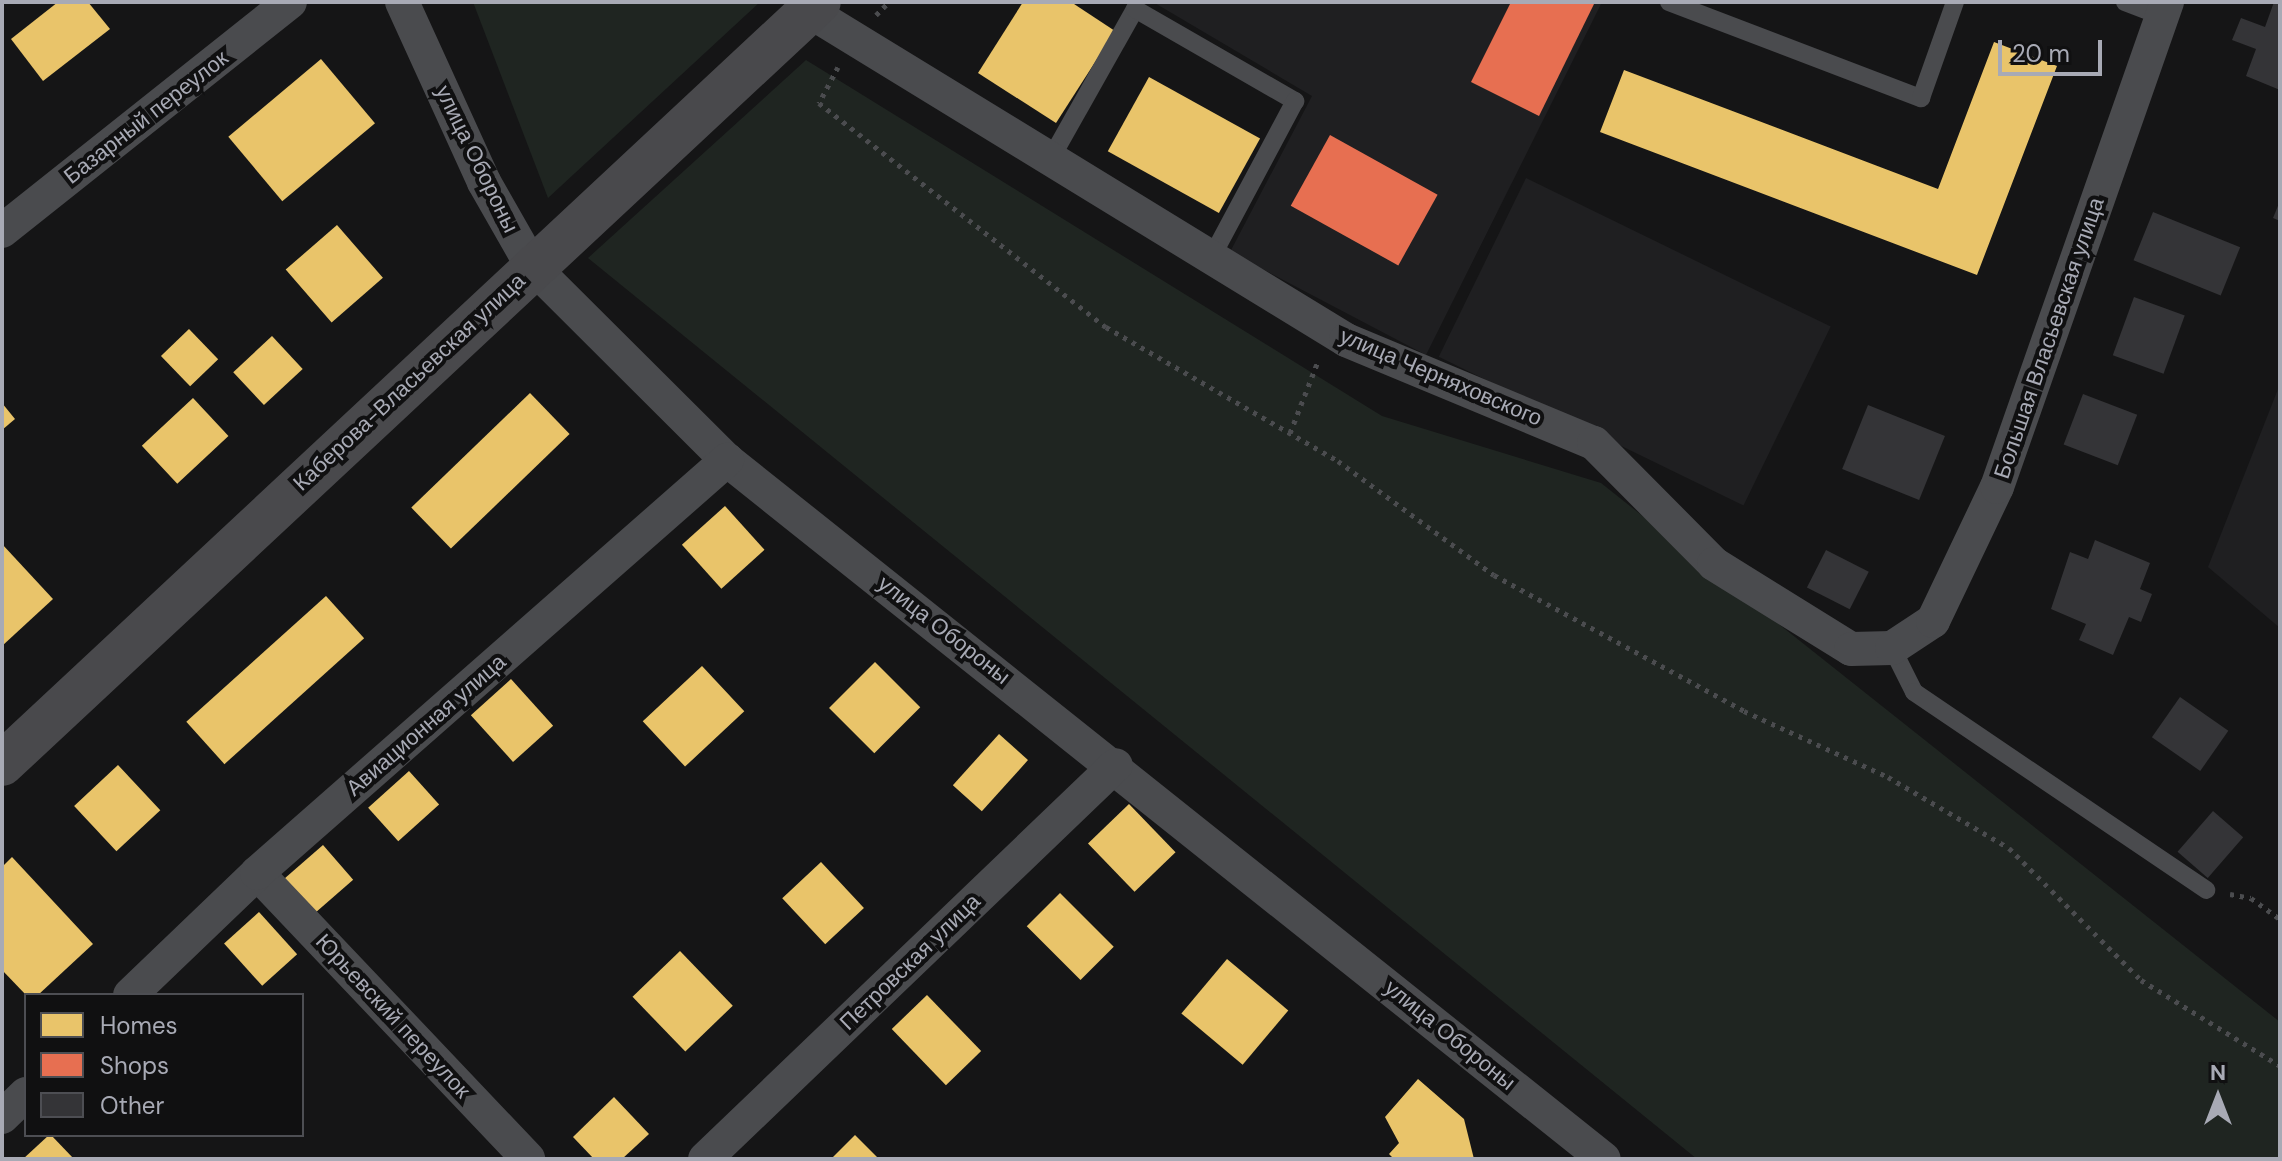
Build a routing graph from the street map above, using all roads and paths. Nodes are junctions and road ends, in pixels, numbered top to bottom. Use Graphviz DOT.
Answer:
graph roads {
  1 [pos="290,2"];
  2 [pos="402,2"];
  3 [pos="889,2"];
  4 [pos="1669,2"];
  5 [pos="1955,2"];
  6 [pos="2125,2"];
  7 [pos="814,7"];
  8 [pos="2164,9"];
  9 [pos="852,38"];
  10 [pos="1050,160"];
  11 [pos="2,231"];
  12 [pos="1211,258"];
  13 [pos="532,266"];
  14 [pos="1330,330"];
  15 [pos="1290,433"];
  16 [pos="727,460"];
  17 [pos="1892,648"];
  18 [pos="2,764"];
  19 [pos="1116,765"];
  20 [pos="257,873"];
  21 [pos="2206,890"];
  22 [pos="2280,919"];
  23 [pos="132,993"];
  24 [pos="2280,1066"];
  25 [pos="24,1096"];
  26 [pos="2,1117"];
  27 [pos="1583,1153"];
  28 [pos="528,1159"];
  29 [pos="705,1159"];
  1 -- 11 [label="street, Базарный переулок"];
  2 -- 13 [label="street, улица Обороны"];
  3 -- 9 [label="path"];
  4 -- 5 [label="lane"];
  6 -- 8 [label="lane"];
  7 -- 9 [label="street, улица Черняховского"];
  7 -- 13 [label="main road, Каберова-Власьевская улица"];
  8 -- 17 [label="street, Большая Власьевская улица"];
  9 -- 10 [label="street, улица Черняховского"];
  9 -- 15 [label="path"];
  10 -- 12 [label="street, улица Черняховского"];
  10 -- 12 [label="lane"];
  12 -- 14 [label="street, улица Черняховского"];
  13 -- 16 [label="street, улица Обороны"];
  13 -- 18 [label="main road, Каберова-Власьевская улица"];
  14 -- 15 [label="path"];
  14 -- 17 [label="street, улица Черняховского"];
  15 -- 24 [label="path"];
  16 -- 19 [label="street, улица Обороны"];
  16 -- 20 [label="street, Авиационная улица"];
  17 -- 21 [label="lane"];
  19 -- 27 [label="street, улица Обороны"];
  19 -- 29 [label="street, Петровская улица"];
  20 -- 23 [label="street, Авиационная улица"];
  20 -- 28 [label="street, Юрьевский переулок"];
  21 -- 22 [label="path"];
  25 -- 26 [label="street"];
}
